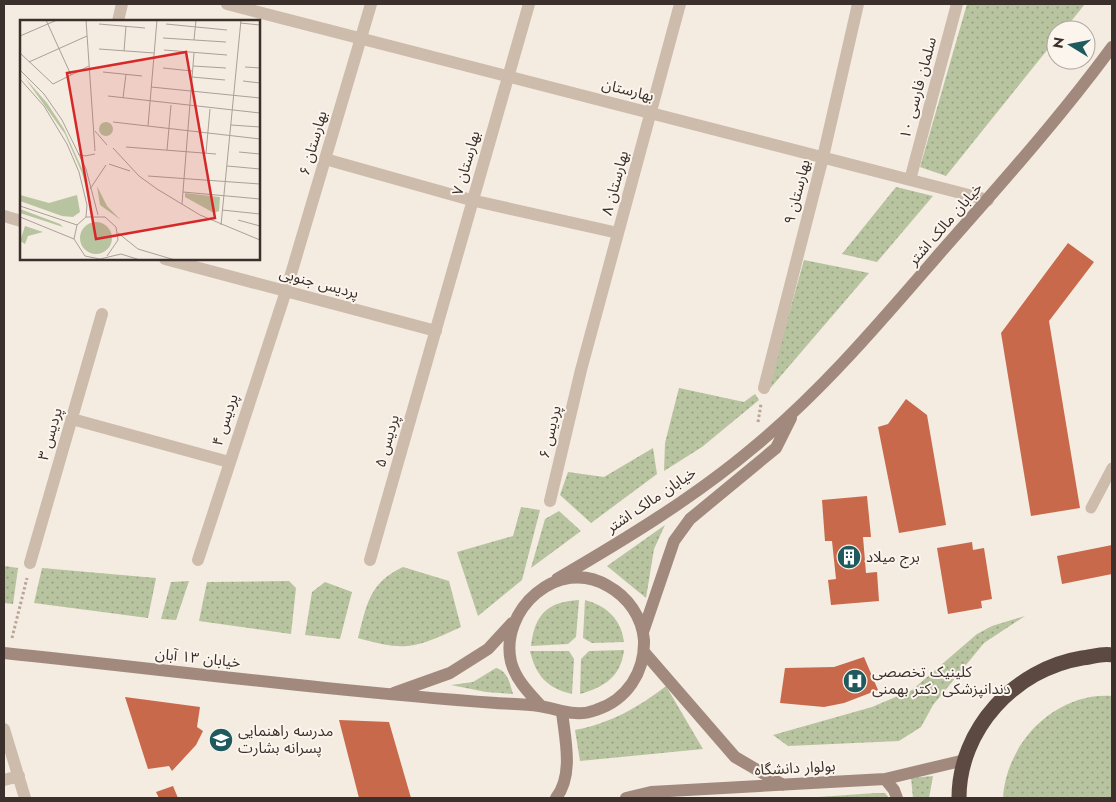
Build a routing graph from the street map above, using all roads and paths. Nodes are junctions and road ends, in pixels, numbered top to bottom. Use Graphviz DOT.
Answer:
graph roads {
  1 [pos="122,4"];
  2 [pos="227,4"];
  3 [pos="370,4"];
  4 [pos="529,4"];
  5 [pos="680,4"];
  6 [pos="858,4"];
  7 [pos="957,4"];
  8 [pos="260,12"];
  9 [pos="118,20"];
  10 [pos="361,38"];
  11 [pos="1112,47"];
  12 [pos="508,76"];
  13 [pos="650,113"];
  14 [pos="823,157"];
  15 [pos="325,159"];
  16 [pos="910,180"];
  17 [pos="472,200"];
  18 [pos="988,200"];
  19 [pos="4,216"];
  20 [pos="20,221"];
  21 [pos="618,233"];
  22 [pos="173,260"];
  23 [pos="188,262"];
  24 [pos="286,291"];
  25 [pos="102,314"];
  26 [pos="436,331"];
  27 [pos="581,370"];
  28 [pos="764,388"];
  29 [pos="793,414"];
  30 [pos="72,419"];
  31 [pos="229,462"];
  32 [pos="1112,468"];
  33 [pos="550,501"];
  34 [pos="1091,508"];
  35 [pos="198,560"];
  36 [pos="370,560"];
  37 [pos="30,563"];
  38 [pos="546,586"];
  39 [pos="514,621"];
  40 [pos="643,632"];
  41 [pos="644,652"];
  42 [pos="6,653"];
  43 [pos="1110,653"];
  44 [pos="389,695"];
  45 [pos="541,706"];
  46 [pos="562,712"];
  47 [pos="4,728"];
  48 [pos="965,760"];
  49 [pos="19,776"];
  50 [pos="885,779"];
  51 [pos="4,780"];
  52 [pos="783,785"];
  53 [pos="25,798"];
  54 [pos="556,798"];
  55 [pos="626,798"];
  56 [pos="897,798"];
  57 [pos="959,798"];
  1 -- 9 [label="street"];
  2 -- 8 [label="street, بهارستان"];
  3 -- 10 [label="street, بهارستان ۶"];
  4 -- 12 [label="street, بهارستان ۷"];
  5 -- 13 [label="street, بهارستان ۸"];
  6 -- 14 [label="street, بهارستان ۹"];
  7 -- 16 [label="street, سلمان فارسی ۱۰"];
  8 -- 10 [label="street, بهارستان"];
  10 -- 12 [label="street, بهارستان"];
  10 -- 15 [label="street, بهارستان ۶"];
  11 -- 18 [label="main road, خیابان مالک اشتر"];
  12 -- 13 [label="street, بهارستان"];
  12 -- 17 [label="street, بهارستان ۷"];
  13 -- 14 [label="street, بهارستان"];
  13 -- 21 [label="street, بهارستان ۸"];
  14 -- 16 [label="street, بهارستان"];
  14 -- 28 [label="street, بهارستان ۹"];
  15 -- 17 [label="street"];
  15 -- 24 [label="street, بهارستان ۶"];
  16 -- 18 [label="street, بهارستان"];
  17 -- 21 [label="street"];
  17 -- 26 [label="street, بهارستان ۷"];
  18 -- 29 [label="main road, خیابان مالک اشتر"];
  19 -- 20 [label="street"];
  21 -- 27 [label="street, بهارستان ۸"];
  22 -- 23 [label="street, پردیس جنوبی"];
  23 -- 24 [label="street, پردیس جنوبی"];
  24 -- 26 [label="street, پردیس جنوبی"];
  24 -- 31 [label="street, پردیس ۴"];
  25 -- 30 [label="street, پردیس ۳"];
  26 -- 36 [label="street, پردیس ۵"];
  27 -- 33 [label="street, پردیس ۶"];
  29 -- 38 [label="main road, خیابان مالک اشتر"];
  29 -- 40 [label="main road, خیابان مالک اشتر"];
  30 -- 31 [label="street"];
  30 -- 37 [label="street, پردیس ۳"];
  31 -- 35 [label="street, پردیس ۴"];
  32 -- 34 [label="lane"];
  37 -- 42 [label="path"];
  38 -- 39 [label="main road"];
  38 -- 40 [label="main road"];
  39 -- 44 [label="main road, خیابان ۱۳ آبان"];
  39 -- 45 [label="main road"];
  40 -- 41 [label="main road"];
  41 -- 46 [label="main road"];
  41 -- 52 [label="main road"];
  42 -- 44 [label="main road, خیابان ۱۳ آبان"];
  43 -- 48 [label="highway"];
  44 -- 45 [label="main road, خیابان ۱۳ آبان"];
  45 -- 46 [label="main road"];
  46 -- 54 [label="main road"];
  47 -- 49 [label="street"];
  48 -- 50 [label="main road, بولوار دانشگاه"];
  48 -- 57 [label="highway"];
  49 -- 51 [label="street"];
  49 -- 53 [label="street"];
  50 -- 52 [label="main road, بولوار دانشگاه"];
  50 -- 56 [label="main road"];
  52 -- 55 [label="main road, بولوار دانشگاه"];
}
